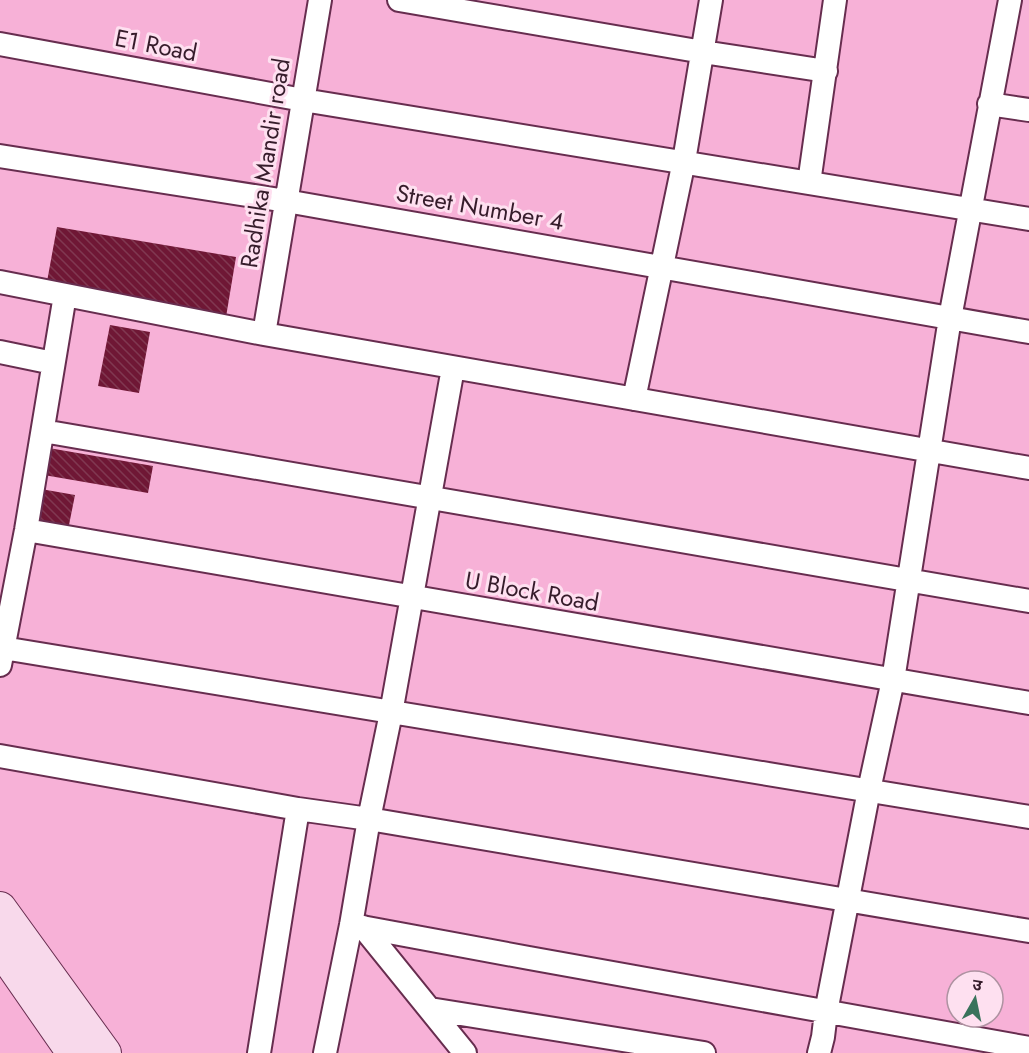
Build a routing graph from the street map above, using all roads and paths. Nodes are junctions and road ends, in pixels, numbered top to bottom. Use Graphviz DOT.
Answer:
graph roads {
  1 [pos="320,0"];
  2 [pos="399,0"];
  3 [pos="711,0"];
  4 [pos="835,0"];
  5 [pos="1010,0"];
  6 [pos="0,44"];
  7 [pos="703,52"];
  8 [pos="826,70"];
  9 [pos="303,100"];
  10 [pos="989,104"];
  11 [pos="1029,110"];
  12 [pos="0,156"];
  13 [pos="684,161"];
  14 [pos="809,183"];
  15 [pos="286,201"];
  16 [pos="971,210"];
  17 [pos="1029,219"];
  18 [pos="662,267"];
  19 [pos="0,282"];
  20 [pos="65,295"];
  21 [pos="950,318"];
  22 [pos="1029,332"];
  23 [pos="264,334"];
  24 [pos="0,352"];
  25 [pos="53,363"];
  26 [pos="453,368"];
  27 [pos="634,399"];
  28 [pos="42,431"];
  29 [pos="929,451"];
  30 [pos="1029,468"];
  31 [pos="429,498"];
  32 [pos="26,530"];
  33 [pos="909,580"];
  34 [pos="411,597"];
  35 [pos="1029,601"];
  36 [pos="2,656"];
  37 [pos="893,680"];
  38 [pos="1029,704"];
  39 [pos="391,713"];
  40 [pos="0,756"];
  41 [pos="868,790"];
  42 [pos="298,809"];
  43 [pos="1029,817"];
  44 [pos="369,819"];
  45 [pos="847,901"];
  46 [pos="0,908"];
  47 [pos="357,926"];
  48 [pos="1029,931"];
  49 [pos="0,948"];
  50 [pos="430,1009"];
  51 [pos="826,1012"];
  52 [pos="578,1032"];
  53 [pos="1029,1048"];
  54 [pos="73,1053"];
  55 [pos="105,1053"];
  56 [pos="259,1053"];
  57 [pos="325,1053"];
  58 [pos="465,1053"];
  59 [pos="598,1053"];
  60 [pos="704,1053"];
  61 [pos="819,1053"];
  1 -- 9 [label="street, Radhika Mandir road"];
  2 -- 7 [label="street"];
  3 -- 7 [label="street"];
  4 -- 8 [label="street"];
  5 -- 10 [label="street"];
  6 -- 9 [label="street, E1 Road"];
  7 -- 8 [label="street"];
  7 -- 13 [label="street"];
  8 -- 14 [label="street"];
  9 -- 13 [label="street, E1 Road"];
  9 -- 15 [label="street, Radhika Mandir road"];
  10 -- 11 [label="street"];
  10 -- 16 [label="street"];
  12 -- 15 [label="street, Street Number 4"];
  13 -- 14 [label="street, E1 Road"];
  13 -- 18 [label="street"];
  14 -- 16 [label="street, E1 Road"];
  15 -- 18 [label="street, Street Number 4"];
  15 -- 23 [label="street, Radhika Mandir road"];
  16 -- 17 [label="street, E1 Road"];
  16 -- 21 [label="street"];
  18 -- 21 [label="street, Street Number 4"];
  18 -- 27 [label="street"];
  19 -- 20 [label="street"];
  20 -- 23 [label="street"];
  20 -- 25 [label="street"];
  21 -- 22 [label="street, Street Number 4"];
  21 -- 29 [label="street"];
  23 -- 26 [label="street"];
  24 -- 25 [label="street"];
  25 -- 28 [label="street"];
  26 -- 27 [label="street"];
  26 -- 31 [label="street"];
  27 -- 29 [label="street"];
  28 -- 31 [label="street"];
  28 -- 32 [label="street"];
  29 -- 30 [label="street"];
  29 -- 33 [label="street"];
  31 -- 33 [label="street"];
  31 -- 34 [label="street"];
  32 -- 34 [label="street, U Block Road"];
  32 -- 36 [label="street"];
  33 -- 35 [label="street"];
  33 -- 37 [label="street"];
  34 -- 37 [label="street, U Block Road"];
  34 -- 39 [label="street"];
  36 -- 39 [label="street"];
  37 -- 38 [label="street, U Block Road"];
  37 -- 41 [label="street"];
  39 -- 41 [label="street"];
  39 -- 44 [label="street"];
  40 -- 42 [label="street"];
  41 -- 43 [label="street"];
  41 -- 45 [label="street"];
  42 -- 44 [label="street"];
  42 -- 56 [label="street"];
  44 -- 45 [label="street"];
  44 -- 47 [label="street"];
  45 -- 48 [label="street"];
  45 -- 51 [label="street"];
  46 -- 55 [label="main road"];
  47 -- 50 [label="street"];
  47 -- 51 [label="street"];
  47 -- 57 [label="street"];
  49 -- 54 [label="main road"];
  50 -- 52 [label="street"];
  50 -- 58 [label="street"];
  51 -- 53 [label="street"];
  51 -- 61 [label="street"];
  52 -- 59 [label="street"];
  52 -- 60 [label="street"];
}
